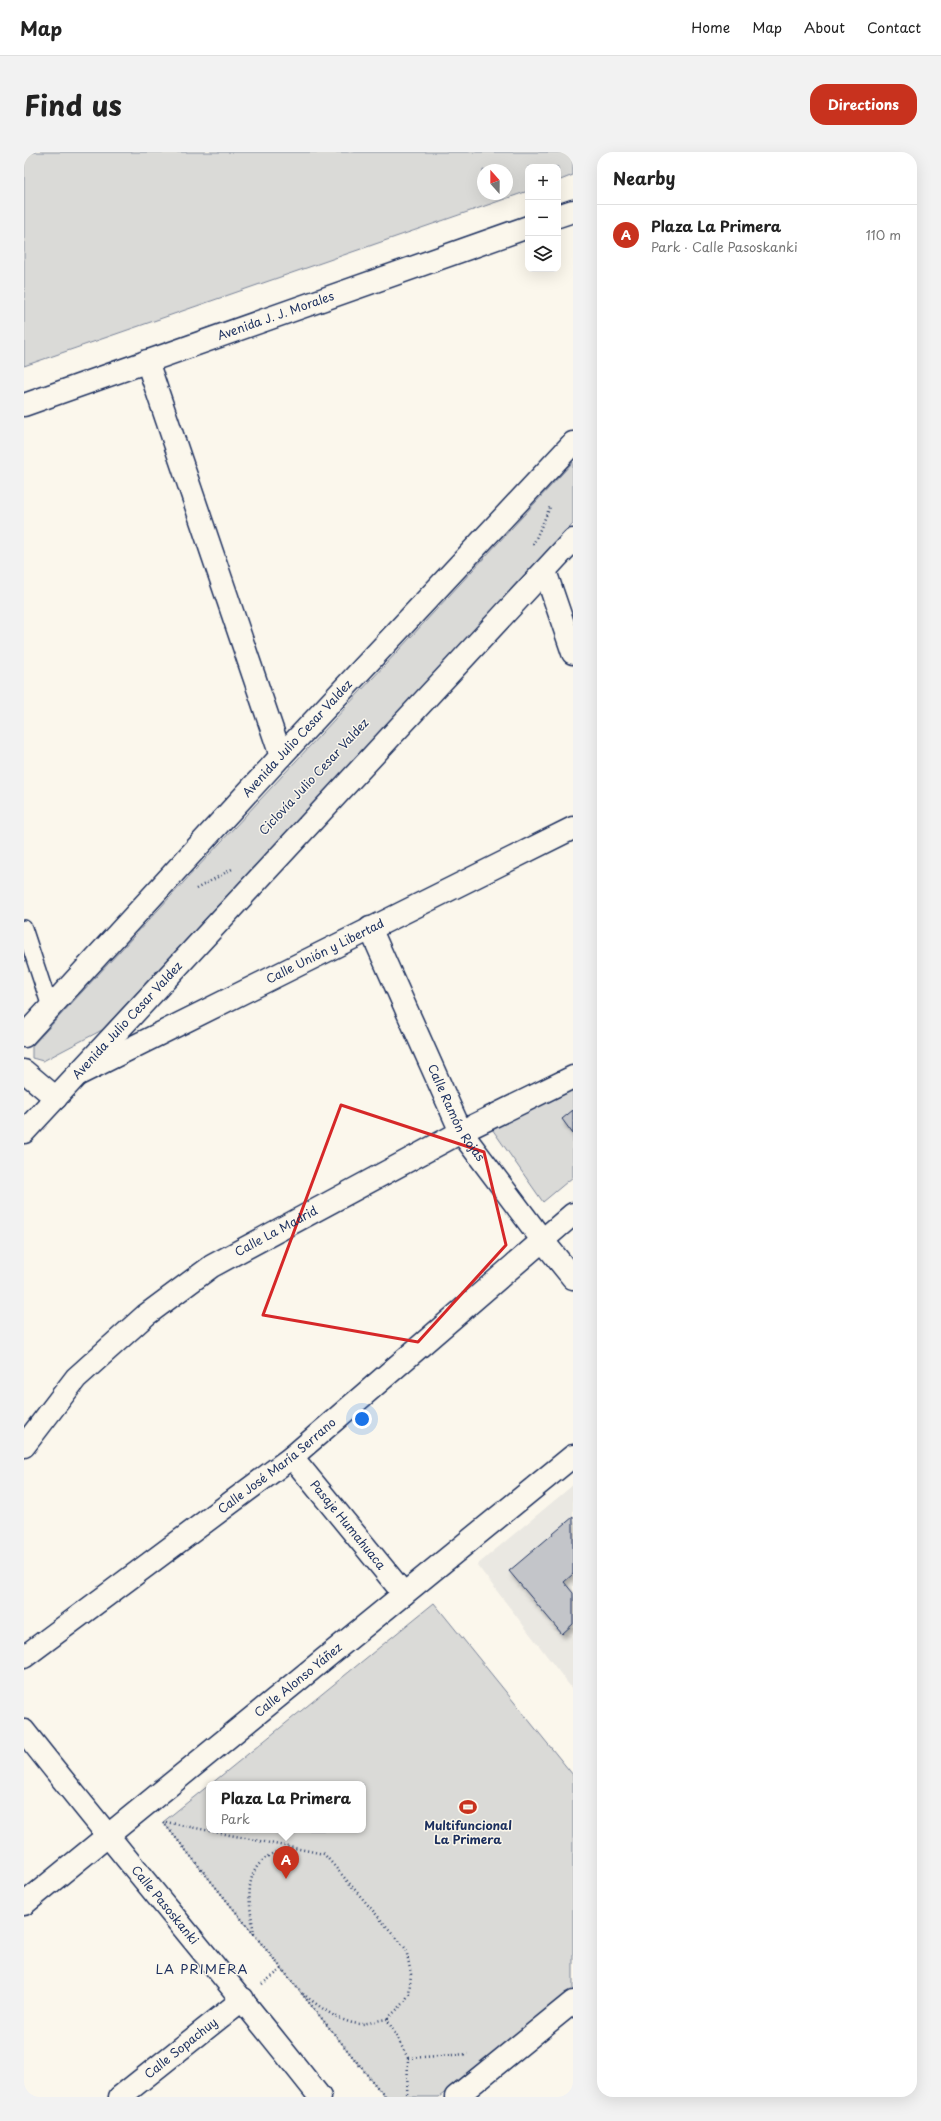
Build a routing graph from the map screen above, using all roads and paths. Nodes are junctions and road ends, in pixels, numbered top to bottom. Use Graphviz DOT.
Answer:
graph roads {
  1 [pos="573,211"];
  2 [pos="561,215"];
  3 [pos="525,228"];
  4 [pos="147,361"];
  5 [pos="24,405"];
  6 [pos="573,443"];
  7 [pos="550,506"];
  8 [pos="573,540"];
  9 [pos="530,551"];
  10 [pos="544,571"];
  11 [pos="573,653"];
  12 [pos="281,756"];
  13 [pos="573,828"];
  14 [pos="238,866"];
  15 [pos="189,893"];
  16 [pos="24,928"];
  17 [pos="370,928"];
  18 [pos="50,1007"];
  19 [pos="24,1036"];
  20 [pos="24,1071"];
  21 [pos="78,1074"];
  22 [pos="573,1076"];
  23 [pos="56,1098"];
  24 [pos="24,1132"];
  25 [pos="461,1132"];
  26 [pos="573,1214"];
  27 [pos="543,1241"];
  28 [pos="573,1278"];
  29 [pos="24,1446"];
  30 [pos="573,1456"];
  31 [pos="292,1457"];
  32 [pos="404,1594"];
  33 [pos="24,1657"];
  34 [pos="24,1731"];
  35 [pos="147,1804"];
  36 [pos="163,1822"];
  37 [pos="206,1831"];
  38 [pos="218,1833"];
  39 [pos="107,1836"];
  40 [pos="292,1848"];
  41 [pos="24,1904"];
  42 [pos="254,1936"];
  43 [pos="282,1969"];
  44 [pos="299,1990"];
  45 [pos="243,1999"];
  46 [pos="573,2002"];
  47 [pos="387,2019"];
  48 [pos="471,2054"];
  49 [pos="408,2058"];
  50 [pos="120,2097"];
  51 [pos="320,2097"];
  52 [pos="385,2097"];
  53 [pos="407,2097"];
  54 [pos="456,2097"];
  1 -- 2 [label="street"];
  3 -- 4 [label="street, Avenida J. J. Morales"];
  4 -- 5 [label="street, Avenida J. J. Morales"];
  4 -- 12 [label="street"];
  6 -- 12 [label="street, Avenida Julio Cesar Valdez"];
  7 -- 9 [label="path"];
  8 -- 10 [label="street, Avenida Julio Cesar Valdez"];
  10 -- 11 [label="street"];
  10 -- 21 [label="street, Avenida Julio Cesar Valdez"];
  12 -- 18 [label="street, Avenida Julio Cesar Valdez"];
  13 -- 17 [label="street, Calle Unión y Libertad"];
  14 -- 15 [label="path"];
  16 -- 18 [label="lane"];
  17 -- 21 [label="street, Calle Unión y Libertad"];
  17 -- 25 [label="street, Calle Ramón Rojas"];
  18 -- 19 [label="street, Avenida Julio Cesar Valdez"];
  20 -- 23 [label="street"];
  21 -- 23 [label="street, Avenida Julio Cesar Valdez"];
  22 -- 25 [label="street, Calle La Madrid"];
  23 -- 24 [label="street, Avenida Julio Cesar Valdez"];
  25 -- 27 [label="street, Calle Ramón Rojas"];
  25 -- 29 [label="street, Calle La Madrid"];
  26 -- 27 [label="street, Calle José María Serrano"];
  27 -- 28 [label="street, Calle Ramón Rojas"];
  27 -- 31 [label="street, Calle José María Serrano"];
  30 -- 32 [label="street, Calle Alonso Yáñez"];
  31 -- 32 [label="street, Pasaje Humahuaca"];
  31 -- 33 [label="street, Calle José María Serrano"];
  32 -- 35 [label="street, Calle Alonso Yáñez"];
  34 -- 39 [label="street, Calle Pasoskanki"];
  35 -- 36 [label="path"];
  35 -- 39 [label="street, Calle Alonso Yáñez"];
  36 -- 37 [label="path"];
  36 -- 43 [label="path"];
  38 -- 40 [label="path"];
  39 -- 41 [label="street, Calle Alonso Yáñez"];
  39 -- 45 [label="street, Calle Pasoskanki"];
  40 -- 42 [label="path"];
  40 -- 47 [label="path"];
  43 -- 45 [label="path"];
  43 -- 52 [label="path"];
  44 -- 47 [label="path"];
  45 -- 50 [label="street, Calle Sopachuy"];
  45 -- 51 [label="street, Calle Pasoskanki"];
  46 -- 54 [label="street"];
  47 -- 49 [label="path"];
  48 -- 49 [label="path"];
  49 -- 53 [label="path"];
}
